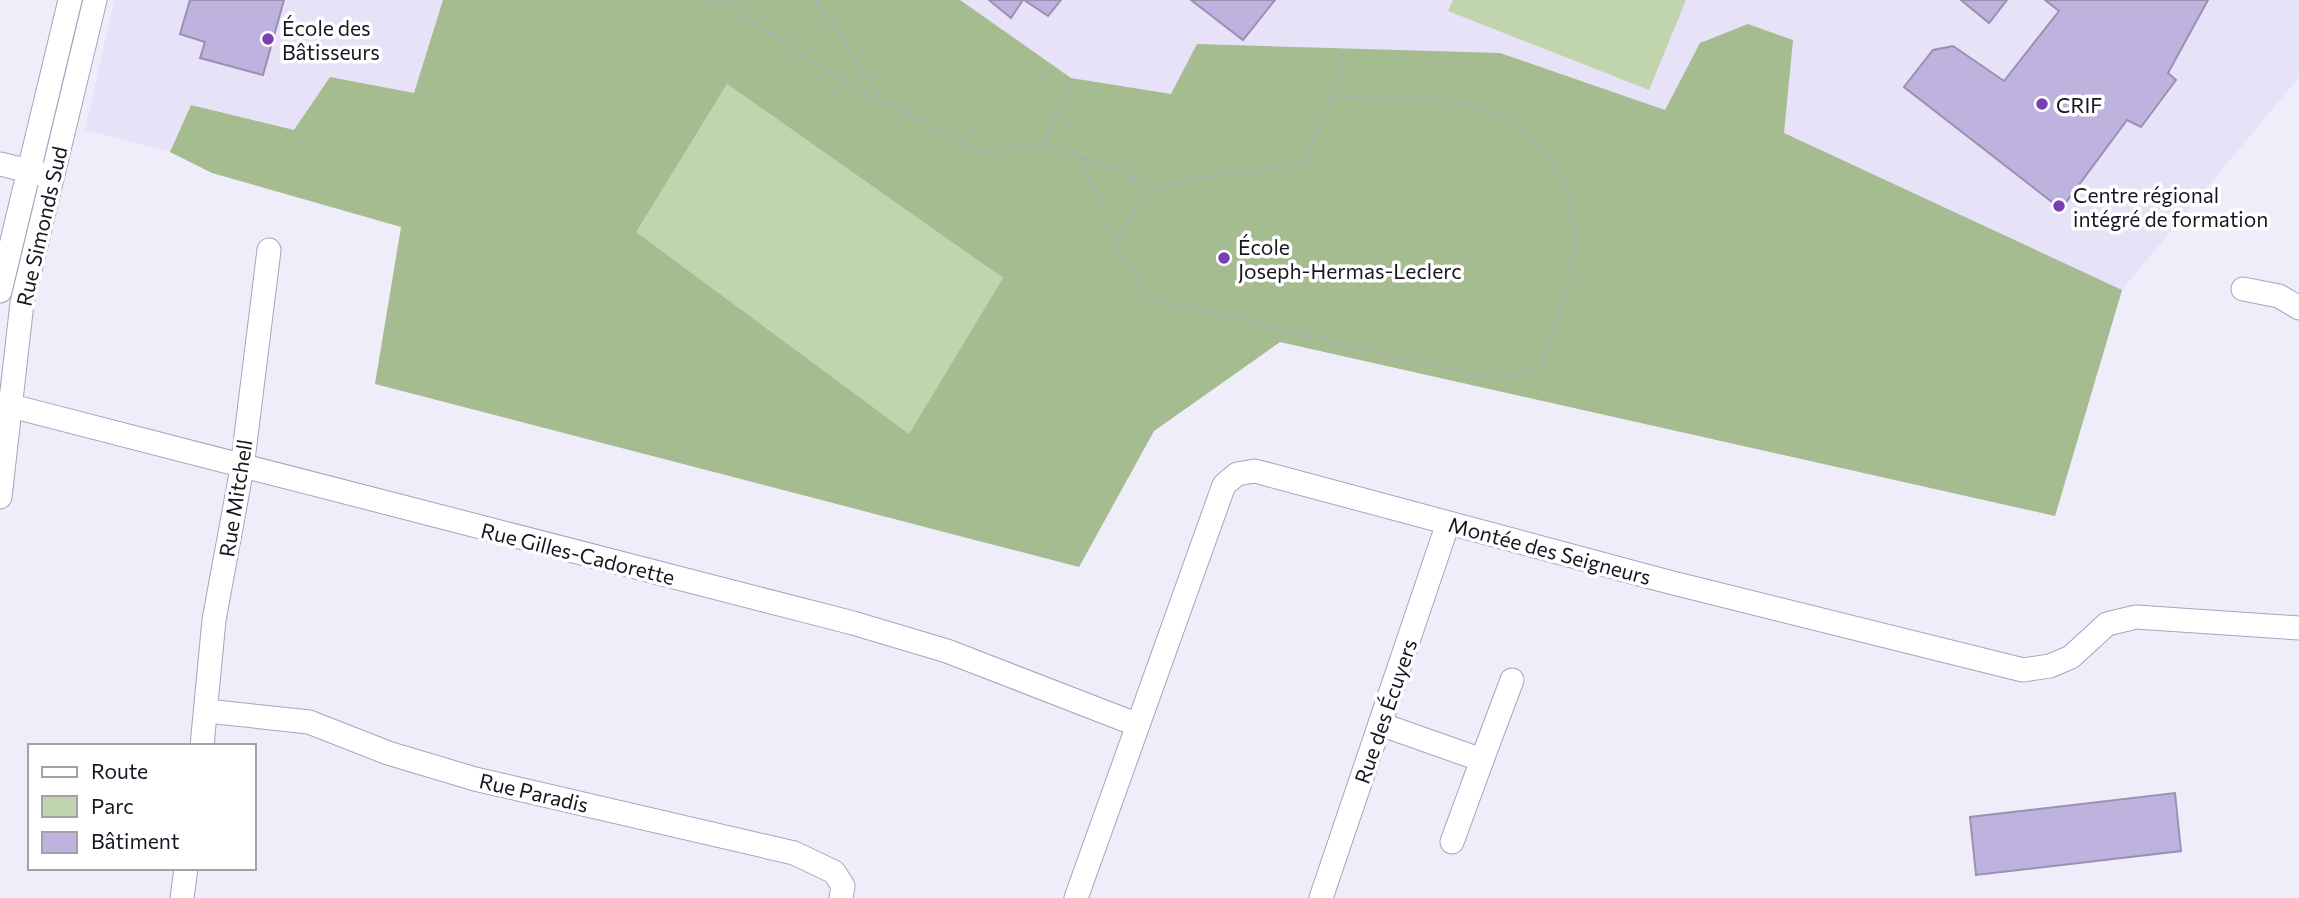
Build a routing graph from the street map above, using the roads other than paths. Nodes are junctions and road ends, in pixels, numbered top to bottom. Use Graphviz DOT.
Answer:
graph roads {
  1 [pos="70,0"];
  2 [pos="95,0"];
  3 [pos="0,164"];
  4 [pos="27,171"];
  5 [pos="53,177"];
  6 [pos="269,250"];
  7 [pos="2243,289"];
  8 [pos="0,291"];
  9 [pos="2299,308"];
  10 [pos="5,404"];
  11 [pos="242,468"];
  12 [pos="0,497"];
  13 [pos="1448,523"];
  14 [pos="2299,628"];
  15 [pos="1512,680"];
  16 [pos="207,711"];
  17 [pos="1380,724"];
  18 [pos="1139,725"];
  19 [pos="202,744"];
  20 [pos="1482,760"];
  21 [pos="1452,842"];
  22 [pos="186,870"];
  23 [pos="181,898"];
  24 [pos="841,898"];
  25 [pos="1076,898"];
  26 [pos="1321,898"];
  1 -- 4 [label="street, Rue Simonds Sud"];
  2 -- 5 [label="street, Rue Simonds Sud"];
  3 -- 4 [label="street"];
  4 -- 5 [label="street"];
  4 -- 8 [label="street, Rue Simonds Sud"];
  5 -- 10 [label="street, Rue Simonds Sud"];
  6 -- 11 [label="street, Rue Mitchell"];
  7 -- 9 [label="street"];
  10 -- 11 [label="street, Rue Gilles-Cadorette"];
  10 -- 12 [label="street, Rue Simonds Sud"];
  11 -- 16 [label="street, Rue Mitchell"];
  11 -- 18 [label="street, Rue Gilles-Cadorette"];
  13 -- 14 [label="street, Montée des Seigneurs"];
  13 -- 17 [label="street, Rue des Écuyers"];
  13 -- 18 [label="street, Montée des Seigneurs"];
  15 -- 20 [label="street"];
  16 -- 19 [label="street, Rue Mitchell"];
  16 -- 24 [label="street, Rue Paradis"];
  17 -- 20 [label="street"];
  17 -- 26 [label="street, Rue des Écuyers"];
  18 -- 25 [label="street, Montée des Seigneurs"];
  20 -- 21 [label="street"];
  22 -- 23 [label="street"];
}
